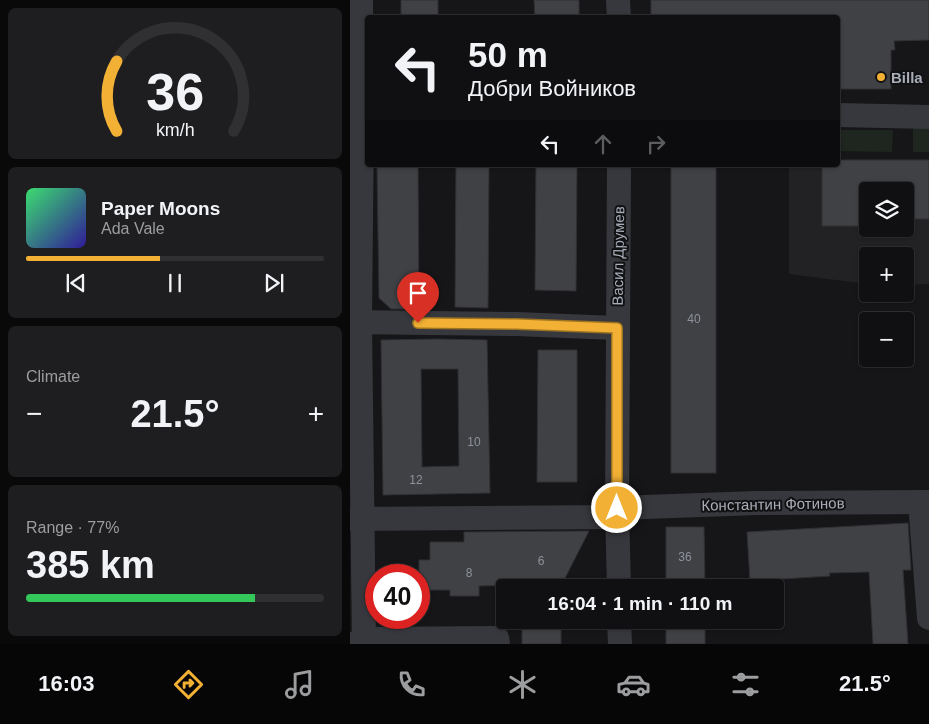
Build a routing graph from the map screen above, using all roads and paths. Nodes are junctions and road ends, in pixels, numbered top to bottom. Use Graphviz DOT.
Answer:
graph roads {
  1 [pos="361,0"];
  2 [pos="618,0"];
  3 [pos="619,15"];
  4 [pos="840,115"];
  5 [pos="929,116"];
  6 [pos="360,117"];
  7 [pos="619,167"];
  8 [pos="355,322"];
  9 [pos="617,328"];
  10 [pos="925,502"];
  11 [pos="617,512"];
  12 [pos="356,519"];
  13 [pos="619,579"];
  14 [pos="929,618"];
  15 [pos="620,629"];
  16 [pos="360,642"];
  17 [pos="498,644"];
  18 [pos="620,644"];
  1 -- 6 [label="street"];
  2 -- 3 [label="street"];
  4 -- 5 [label="street"];
  6 -- 8 [label="street"];
  7 -- 9 [label="street, Васил Друмев"];
  8 -- 9 [label="street"];
  8 -- 12 [label="street"];
  9 -- 11 [label="street, Васил Друмев"];
  10 -- 11 [label="street, Константин Фотинов"];
  10 -- 14 [label="street"];
  11 -- 12 [label="street, Константин Фотинов"];
  11 -- 13 [label="street, Васил Друмев"];
  12 -- 16 [label="street"];
  15 -- 18 [label="street"];
  16 -- 17 [label="street"];
}
